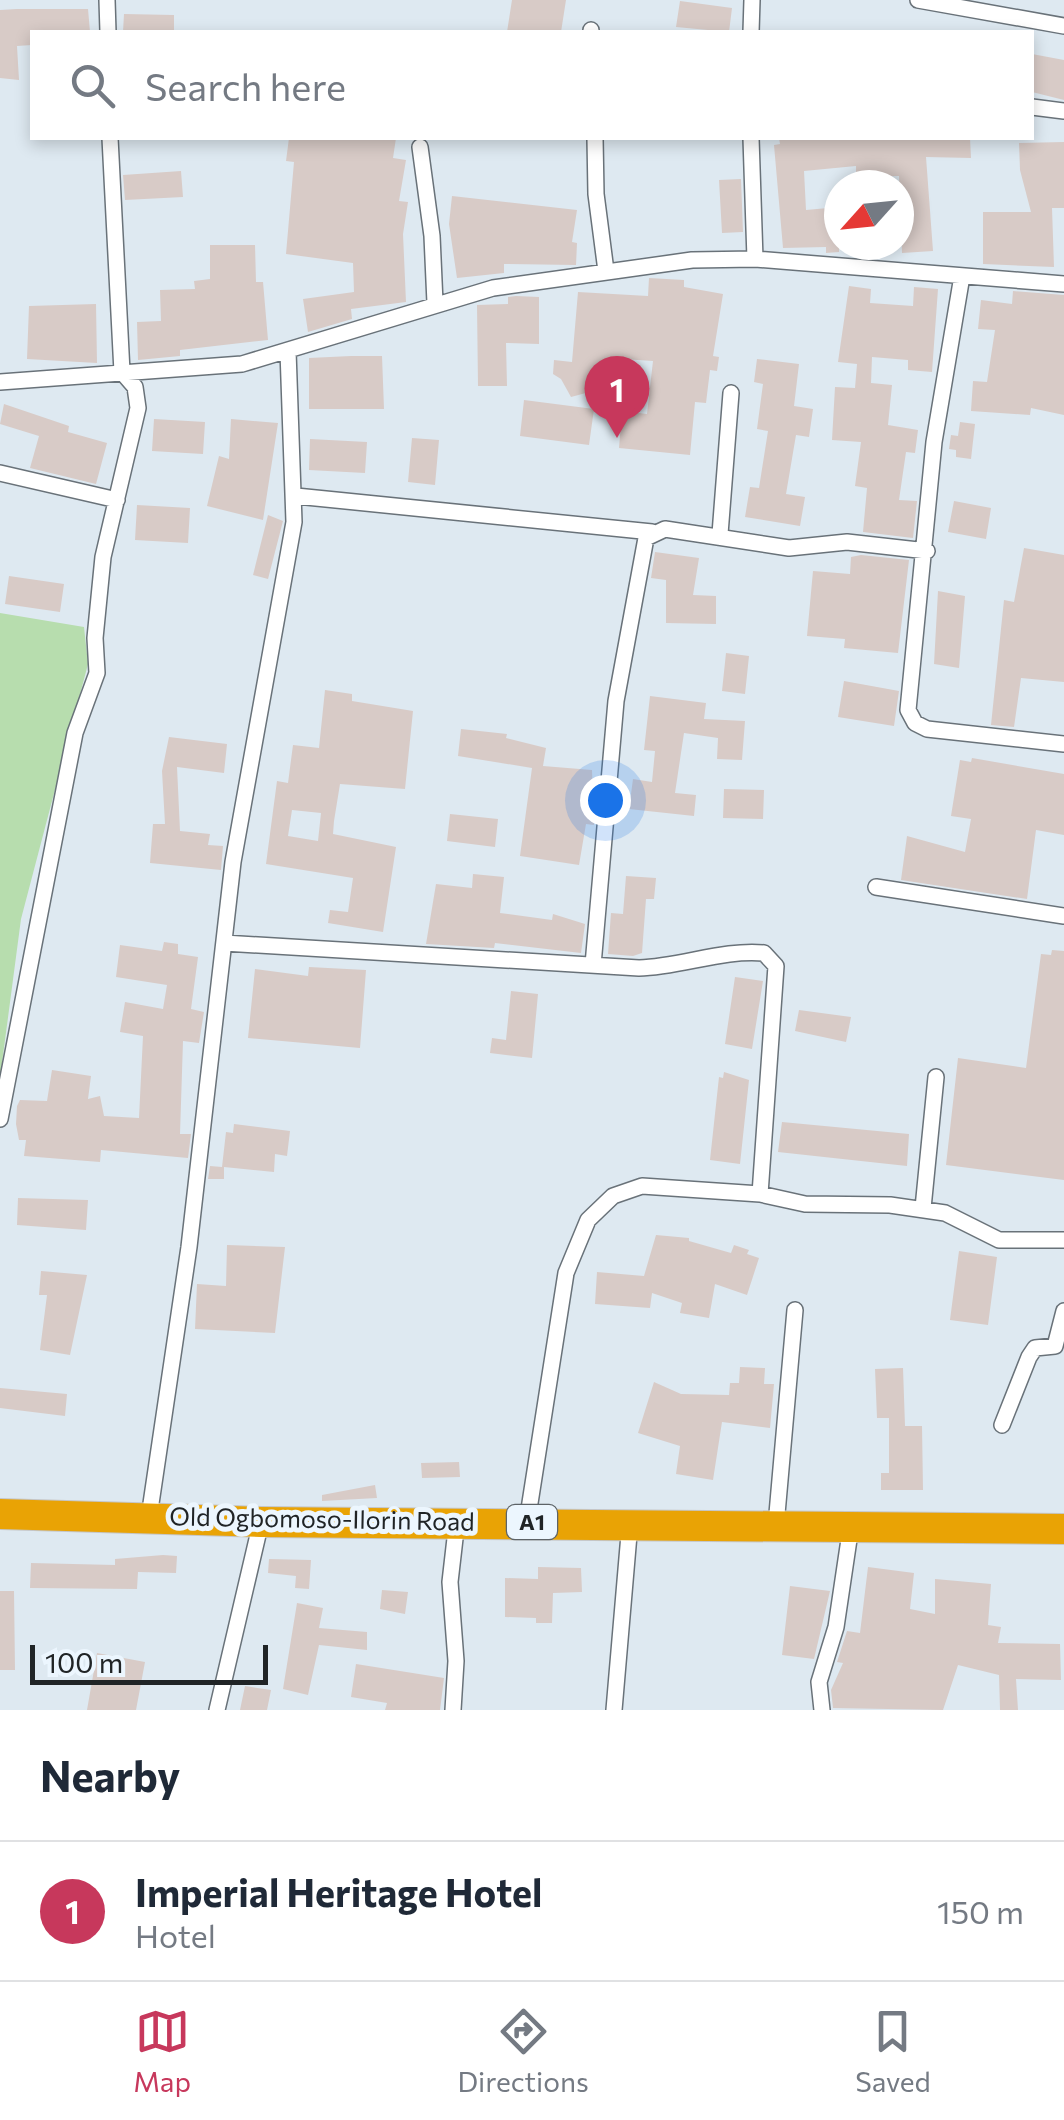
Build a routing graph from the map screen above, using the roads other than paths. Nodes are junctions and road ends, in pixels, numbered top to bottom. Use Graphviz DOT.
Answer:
graph roads {
  1 [pos="107,0"];
  2 [pos="752,0"];
  3 [pos="918,0"];
  4 [pos="1064,26"];
  5 [pos="108,30"];
  6 [pos="751,30"];
  7 [pos="1034,107"];
  8 [pos="1064,112"];
  9 [pos="110,140"];
  10 [pos="595,140"];
  11 [pos="751,140"];
  12 [pos="420,146"];
  13 [pos="755,259"];
  14 [pos="606,271"];
  15 [pos="962,276"];
  16 [pos="1064,284"];
  17 [pos="434,303"];
  18 [pos="288,351"];
  19 [pos="122,372"];
  20 [pos="0,382"];
  21 [pos="732,393"];
  22 [pos="0,473"];
  23 [pos="296,496"];
  24 [pos="116,500"];
  25 [pos="652,532"];
  26 [pos="720,534"];
  27 [pos="926,551"];
  28 [pos="1064,744"];
  29 [pos="876,886"];
  30 [pos="1064,916"];
  31 [pos="224,943"];
  32 [pos="593,966"];
  33 [pos="936,1077"];
  34 [pos="0,1119"];
  35 [pos="760,1194"];
  36 [pos="922,1208"];
  37 [pos="1064,1240"];
  38 [pos="795,1310"];
  39 [pos="1064,1311"];
  40 [pos="1002,1424"];
  41 [pos="2,1511"];
  42 [pos="149,1517"];
  43 [pos="457,1521"];
  44 [pos="261,1522"];
  45 [pos="528,1522"];
  46 [pos="630,1523"];
  47 [pos="776,1525"];
  48 [pos="850,1526"];
  49 [pos="1064,1529"];
  50 [pos="217,1710"];
  51 [pos="453,1710"];
  52 [pos="614,1710"];
  53 [pos="822,1710"];
  1 -- 5 [label="street"];
  2 -- 6 [label="street"];
  3 -- 4 [label="street"];
  7 -- 8 [label="street"];
  9 -- 19 [label="street"];
  10 -- 14 [label="street"];
  11 -- 13 [label="street"];
  12 -- 17 [label="street"];
  13 -- 14 [label="street"];
  13 -- 15 [label="street"];
  14 -- 17 [label="street"];
  15 -- 16 [label="street"];
  15 -- 27 [label="street"];
  17 -- 18 [label="street"];
  18 -- 19 [label="street"];
  18 -- 23 [label="street"];
  19 -- 20 [label="street"];
  19 -- 24 [label="street"];
  21 -- 26 [label="street"];
  22 -- 24 [label="street"];
  23 -- 25 [label="street"];
  23 -- 31 [label="street"];
  24 -- 34 [label="street"];
  25 -- 26 [label="street"];
  25 -- 32 [label="street"];
  26 -- 27 [label="street"];
  27 -- 28 [label="street"];
  29 -- 30 [label="street"];
  31 -- 32 [label="street"];
  31 -- 42 [label="street"];
  32 -- 35 [label="street"];
  33 -- 36 [label="street"];
  35 -- 36 [label="street"];
  35 -- 45 [label="street"];
  36 -- 37 [label="street"];
  38 -- 47 [label="street"];
  39 -- 40 [label="street"];
  41 -- 42 [label="highway, Old Ogbomoso-Ilorin Road / A1"];
  42 -- 44 [label="highway, Old Ogbomoso-Ilorin Road / A1"];
  43 -- 44 [label="highway, Old Ogbomoso-Ilorin Road / A1"];
  43 -- 45 [label="highway, Old Ogbomoso-Ilorin Road / A1"];
  43 -- 51 [label="street"];
  44 -- 50 [label="street"];
  45 -- 46 [label="highway, Old Ogbomoso-Ilorin Road / A1"];
  46 -- 47 [label="highway, Old Ogbomoso-Ilorin Road / A1"];
  46 -- 52 [label="street"];
  47 -- 48 [label="highway, Old Ogbomoso-Ilorin Road / A1"];
  48 -- 49 [label="highway, Old Ogbomoso-Ilorin Road / A1"];
  48 -- 53 [label="street"];
}
